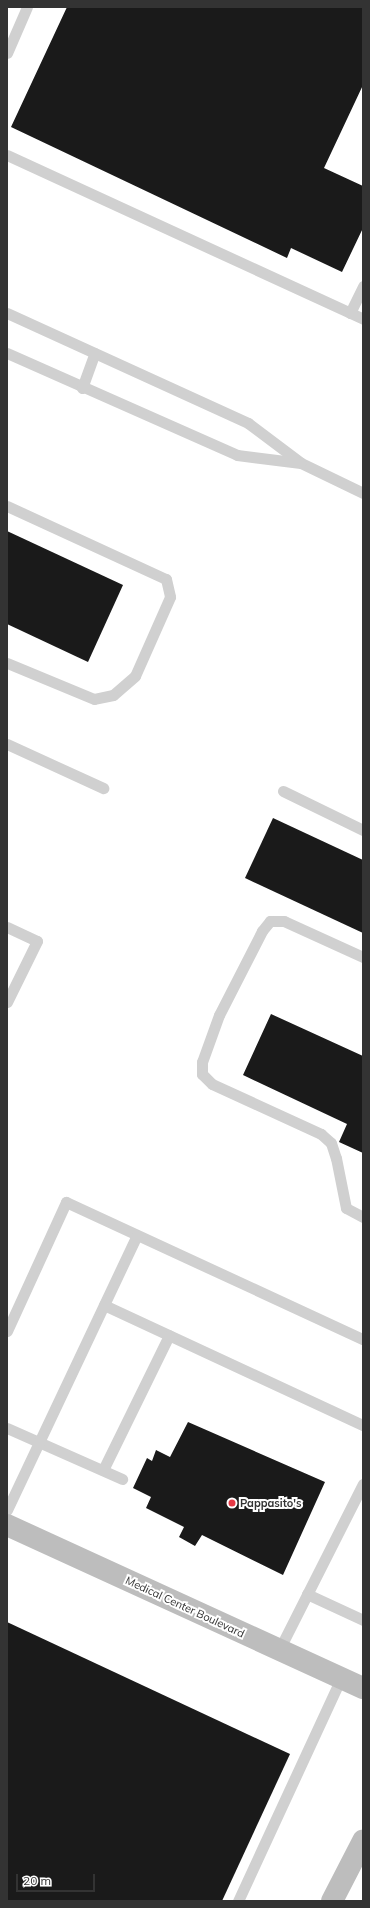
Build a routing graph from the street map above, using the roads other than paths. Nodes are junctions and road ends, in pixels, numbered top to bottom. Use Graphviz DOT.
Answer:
graph roads {
  1 [pos="27,7"];
  2 [pos="7,53"];
  3 [pos="7,154"];
  4 [pos="363,286"];
  5 [pos="7,313"];
  6 [pos="350,313"];
  7 [pos="363,319"];
  8 [pos="7,353"];
  9 [pos="95,353"];
  10 [pos="82,388"];
  11 [pos="301,463"];
  12 [pos="363,493"];
  13 [pos="7,506"];
  14 [pos="7,663"];
  15 [pos="7,744"];
  16 [pos="103,788"];
  17 [pos="282,791"];
  18 [pos="363,830"];
  19 [pos="7,927"];
  20 [pos="363,957"];
  21 [pos="7,1002"];
  22 [pos="363,1217"];
  23 [pos="137,1235"];
  24 [pos="104,1305"];
  25 [pos="7,1331"];
  26 [pos="169,1335"];
  27 [pos="363,1340"];
  28 [pos="363,1425"];
  29 [pos="7,1428"];
  30 [pos="39,1442"];
  31 [pos="103,1470"];
  32 [pos="122,1479"];
  33 [pos="363,1484"];
  34 [pos="7,1510"];
  35 [pos="7,1525"];
  36 [pos="307,1594"];
  37 [pos="363,1620"];
  38 [pos="279,1650"];
  39 [pos="341,1678"];
  40 [pos="363,1688"];
  41 [pos="363,1841"];
  42 [pos="238,1901"];
  43 [pos="332,1901"];
  1 -- 2 [label="lane"];
  3 -- 6 [label="lane"];
  4 -- 6 [label="lane"];
  5 -- 9 [label="lane"];
  6 -- 7 [label="lane"];
  8 -- 10 [label="lane"];
  9 -- 10 [label="lane"];
  9 -- 11 [label="lane"];
  10 -- 11 [label="lane"];
  11 -- 12 [label="lane"];
  13 -- 14 [label="lane"];
  15 -- 16 [label="lane"];
  17 -- 18 [label="lane"];
  19 -- 21 [label="lane"];
  20 -- 22 [label="lane"];
  23 -- 24 [label="lane"];
  23 -- 25 [label="lane"];
  23 -- 27 [label="lane"];
  24 -- 26 [label="lane"];
  24 -- 30 [label="lane"];
  26 -- 28 [label="lane"];
  26 -- 31 [label="lane"];
  29 -- 30 [label="lane"];
  30 -- 31 [label="lane"];
  30 -- 34 [label="lane"];
  31 -- 32 [label="lane"];
  33 -- 36 [label="lane"];
  35 -- 38 [label="street, Medical Center Boulevard"];
  36 -- 37 [label="lane"];
  36 -- 38 [label="lane"];
  38 -- 39 [label="street, Medical Center Boulevard"];
  39 -- 40 [label="street, Medical Center Boulevard"];
  39 -- 42 [label="lane"];
  41 -- 43 [label="street"];
}
